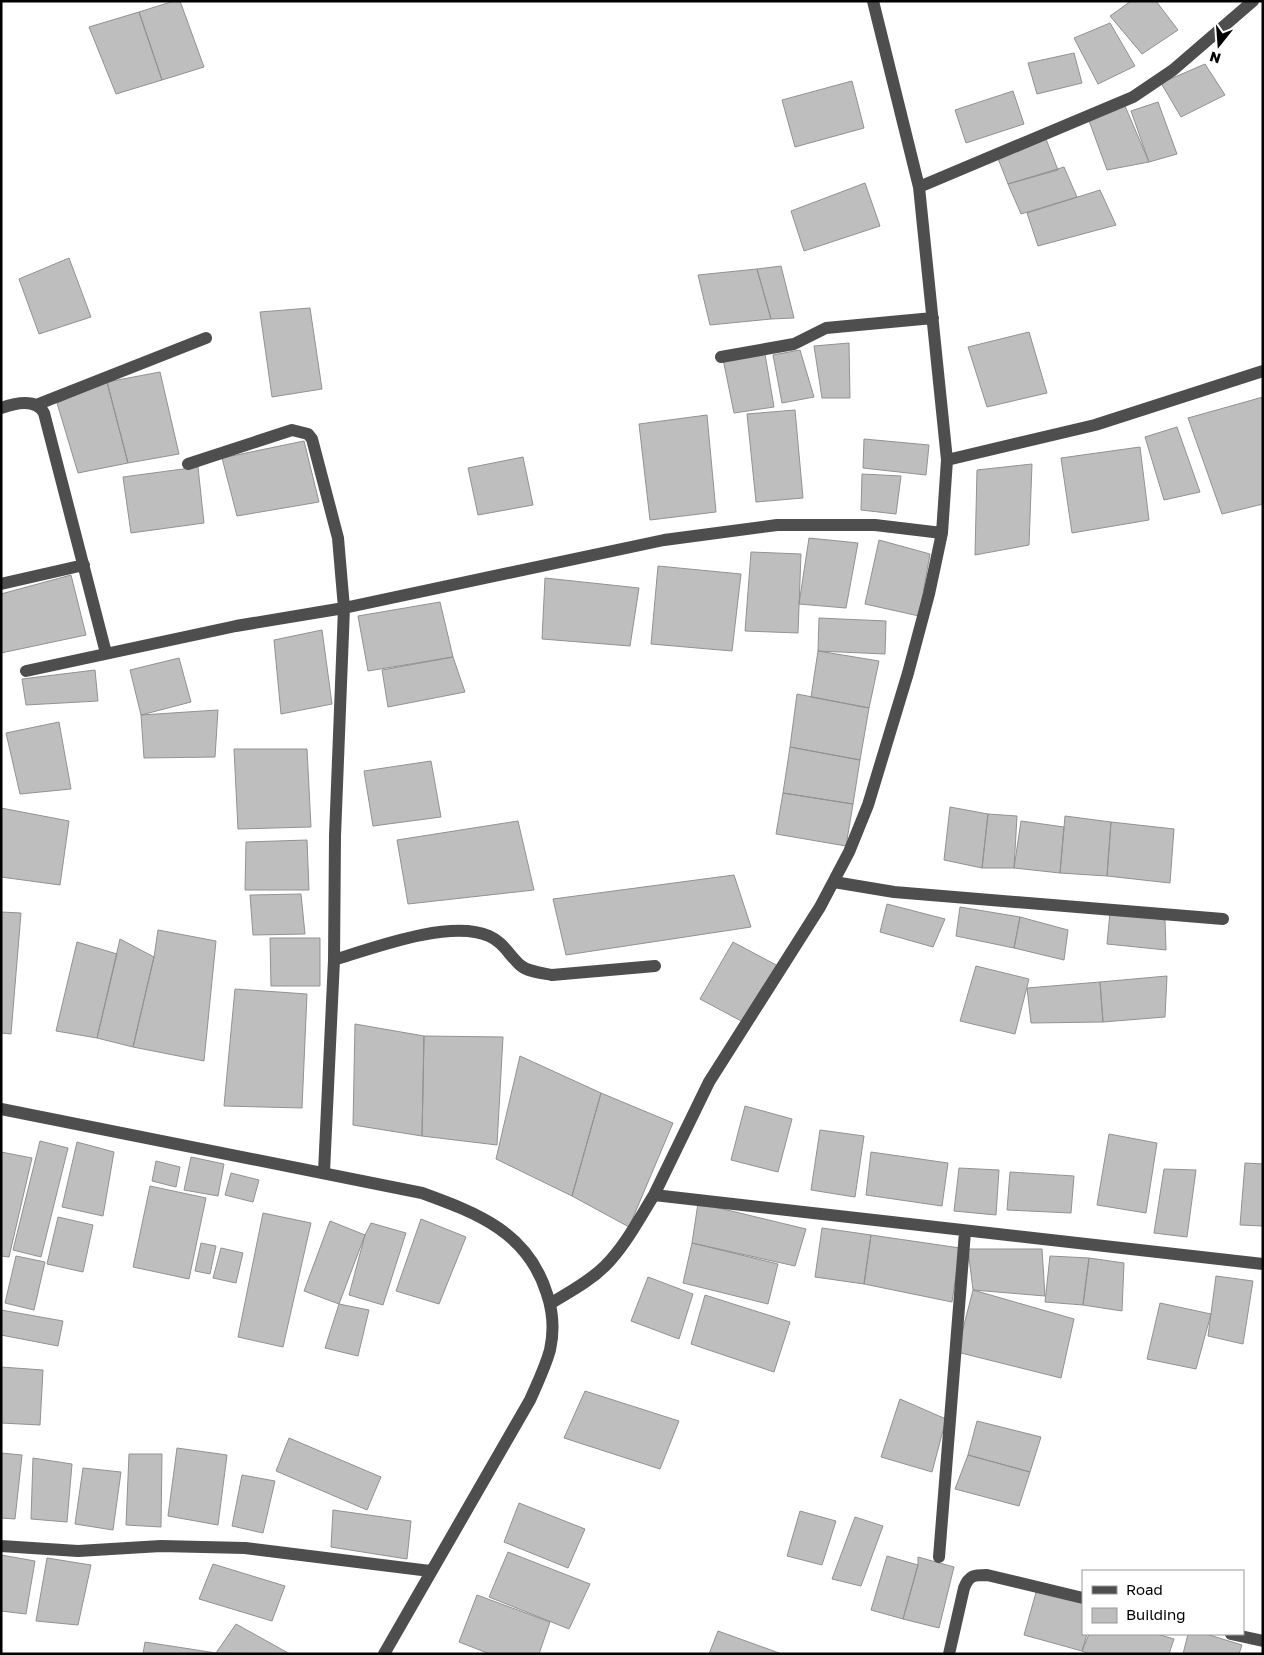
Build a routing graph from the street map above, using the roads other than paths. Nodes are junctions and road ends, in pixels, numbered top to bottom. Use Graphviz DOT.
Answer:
graph roads {
  1 [pos="873,1"];
  2 [pos="1252,1"];
  3 [pos="919,187"];
  4 [pos="933,318"];
  5 [pos="206,338"];
  6 [pos="721,358"];
  7 [pos="1263,371"];
  8 [pos="36,405"];
  9 [pos="1,408"];
  10 [pos="947,460"];
  11 [pos="188,464"];
  12 [pos="942,533"];
  13 [pos="84,565"];
  14 [pos="1,584"];
  15 [pos="344,608"];
  16 [pos="106,653"];
  17 [pos="26,671"];
  18 [pos="834,882"];
  19 [pos="1223,919"];
  20 [pos="334,960"];
  21 [pos="655,966"];
  22 [pos="1,1109"];
  23 [pos="324,1172"];
  24 [pos="654,1195"];
  25 [pos="965,1232"];
  26 [pos="1263,1264"];
  27 [pos="550,1304"];
  28 [pos="1,1546"];
  29 [pos="939,1557"];
  30 [pos="430,1571"];
  31 [pos="1082,1598"];
  32 [pos="1235,1635"];
  33 [pos="1263,1642"];
  34 [pos="384,1654"];
  35 [pos="949,1654"];
  1 -- 3 [label="street"];
  2 -- 3 [label="street"];
  3 -- 4 [label="street"];
  4 -- 6 [label="street"];
  4 -- 10 [label="street"];
  5 -- 8 [label="street"];
  7 -- 10 [label="street"];
  8 -- 9 [label="street"];
  8 -- 13 [label="street"];
  10 -- 12 [label="street"];
  11 -- 15 [label="street"];
  12 -- 15 [label="street"];
  12 -- 18 [label="street"];
  13 -- 14 [label="street"];
  13 -- 16 [label="street"];
  15 -- 16 [label="street"];
  15 -- 20 [label="street"];
  16 -- 17 [label="street"];
  18 -- 19 [label="street"];
  18 -- 24 [label="street"];
  20 -- 21 [label="street"];
  20 -- 23 [label="street"];
  22 -- 23 [label="street"];
  23 -- 27 [label="street"];
  24 -- 25 [label="street"];
  24 -- 27 [label="street"];
  25 -- 26 [label="street"];
  25 -- 29 [label="street"];
  27 -- 30 [label="street"];
  28 -- 30 [label="street"];
  30 -- 34 [label="street"];
  31 -- 35 [label="street"];
  32 -- 33 [label="street"];
}
